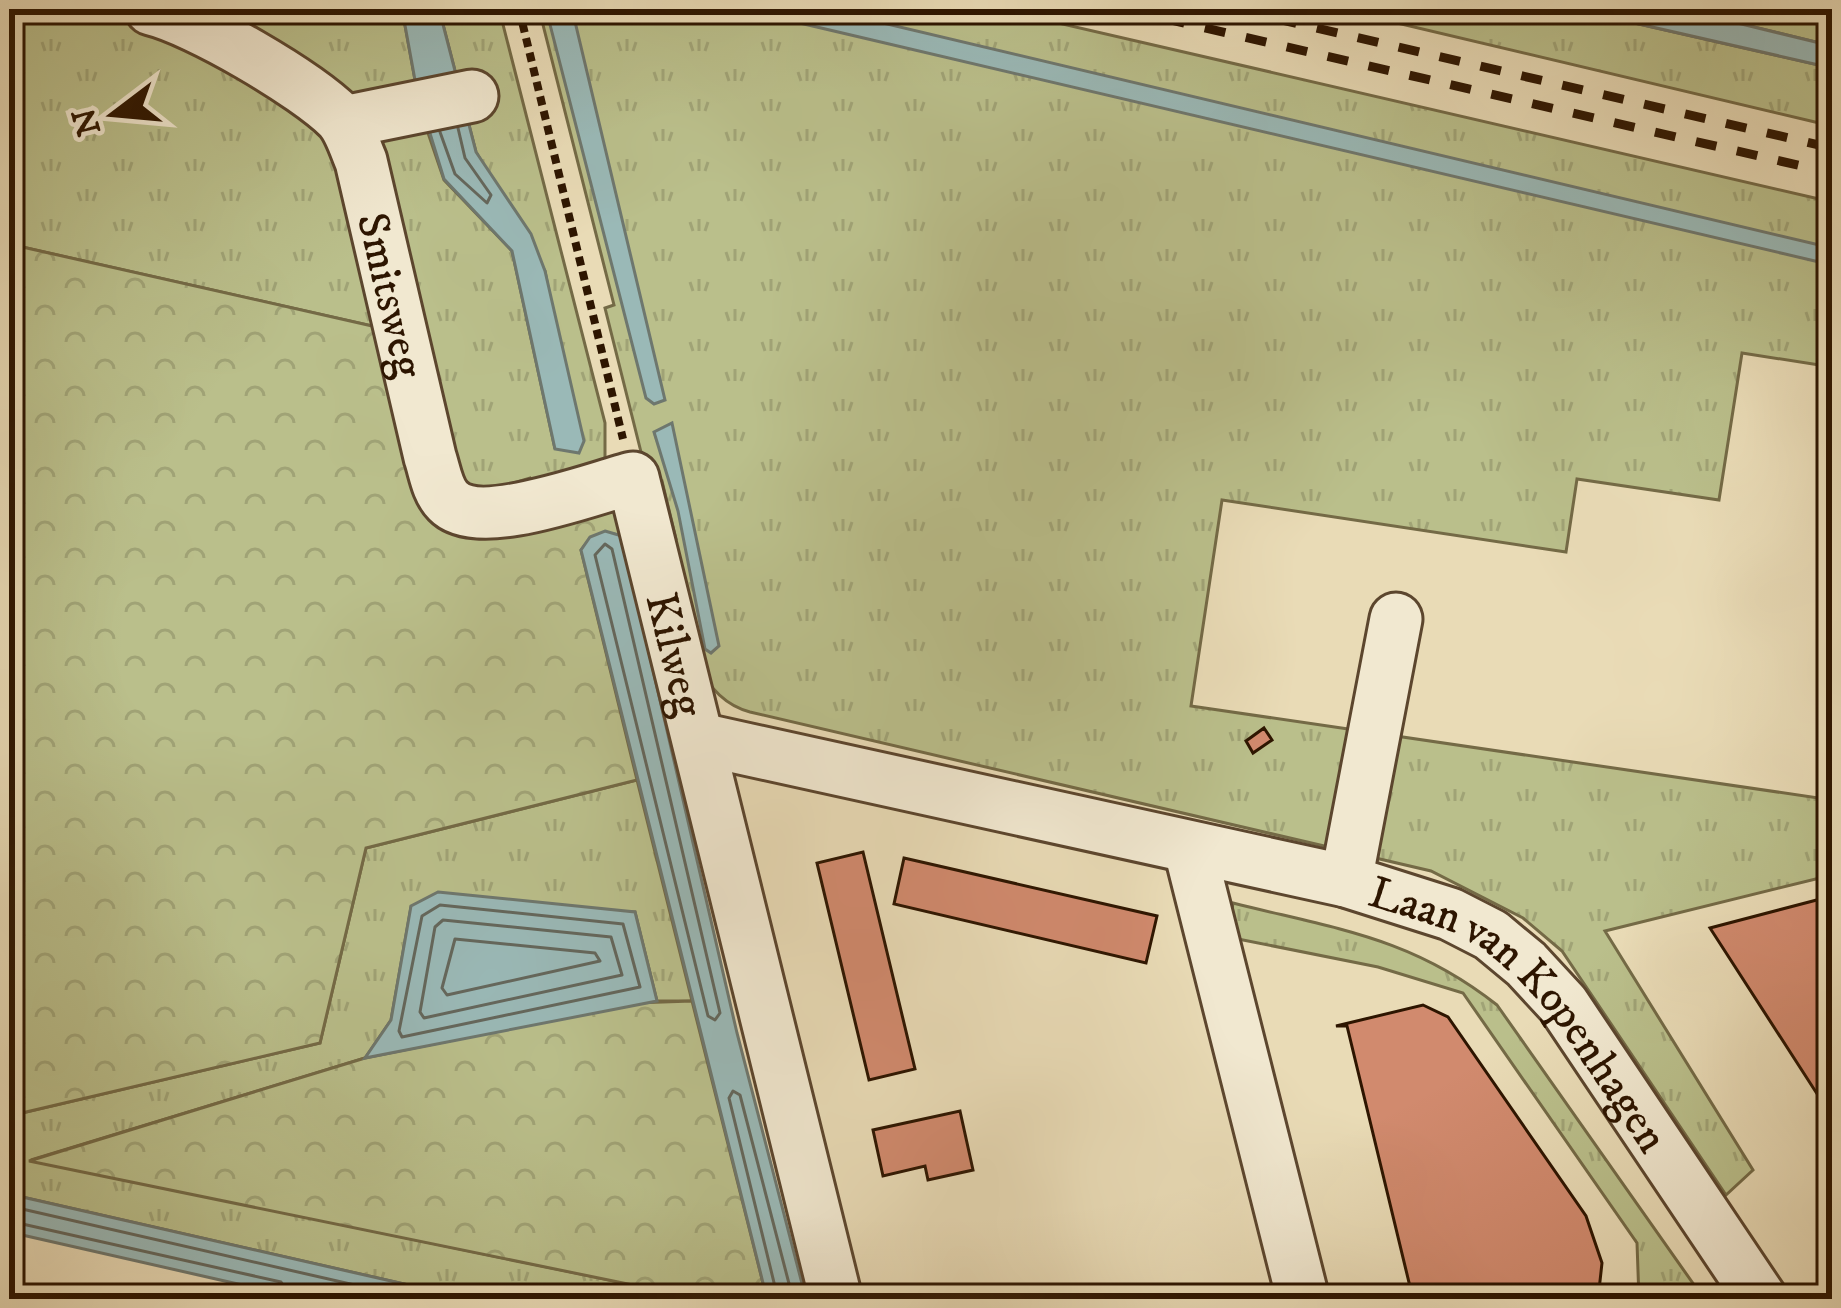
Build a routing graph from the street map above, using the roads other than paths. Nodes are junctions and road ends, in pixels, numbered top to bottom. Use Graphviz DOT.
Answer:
graph roads {
  1 [pos="151,9"];
  2 [pos="472,96"];
  3 [pos="344,122"];
  4 [pos="633,478"];
  5 [pos="1396,619"];
  6 [pos="700,739"];
  7 [pos="1190,850"];
  8 [pos="1346,881"];
  9 [pos="836,1299"];
  10 [pos="1303,1299"];
  11 [pos="1761,1299"];
  1 -- 3 [label="street"];
  2 -- 3 [label="street"];
  3 -- 4 [label="street, Smitsweg"];
  4 -- 6 [label="street, Kilweg"];
  5 -- 8 [label="street"];
  6 -- 7 [label="street, Laan van Kopenhagen"];
  6 -- 9 [label="street, Kilweg"];
  7 -- 8 [label="street, Laan van Kopenhagen"];
  7 -- 10 [label="street"];
  8 -- 11 [label="street, Laan van Kopenhagen"];
}
